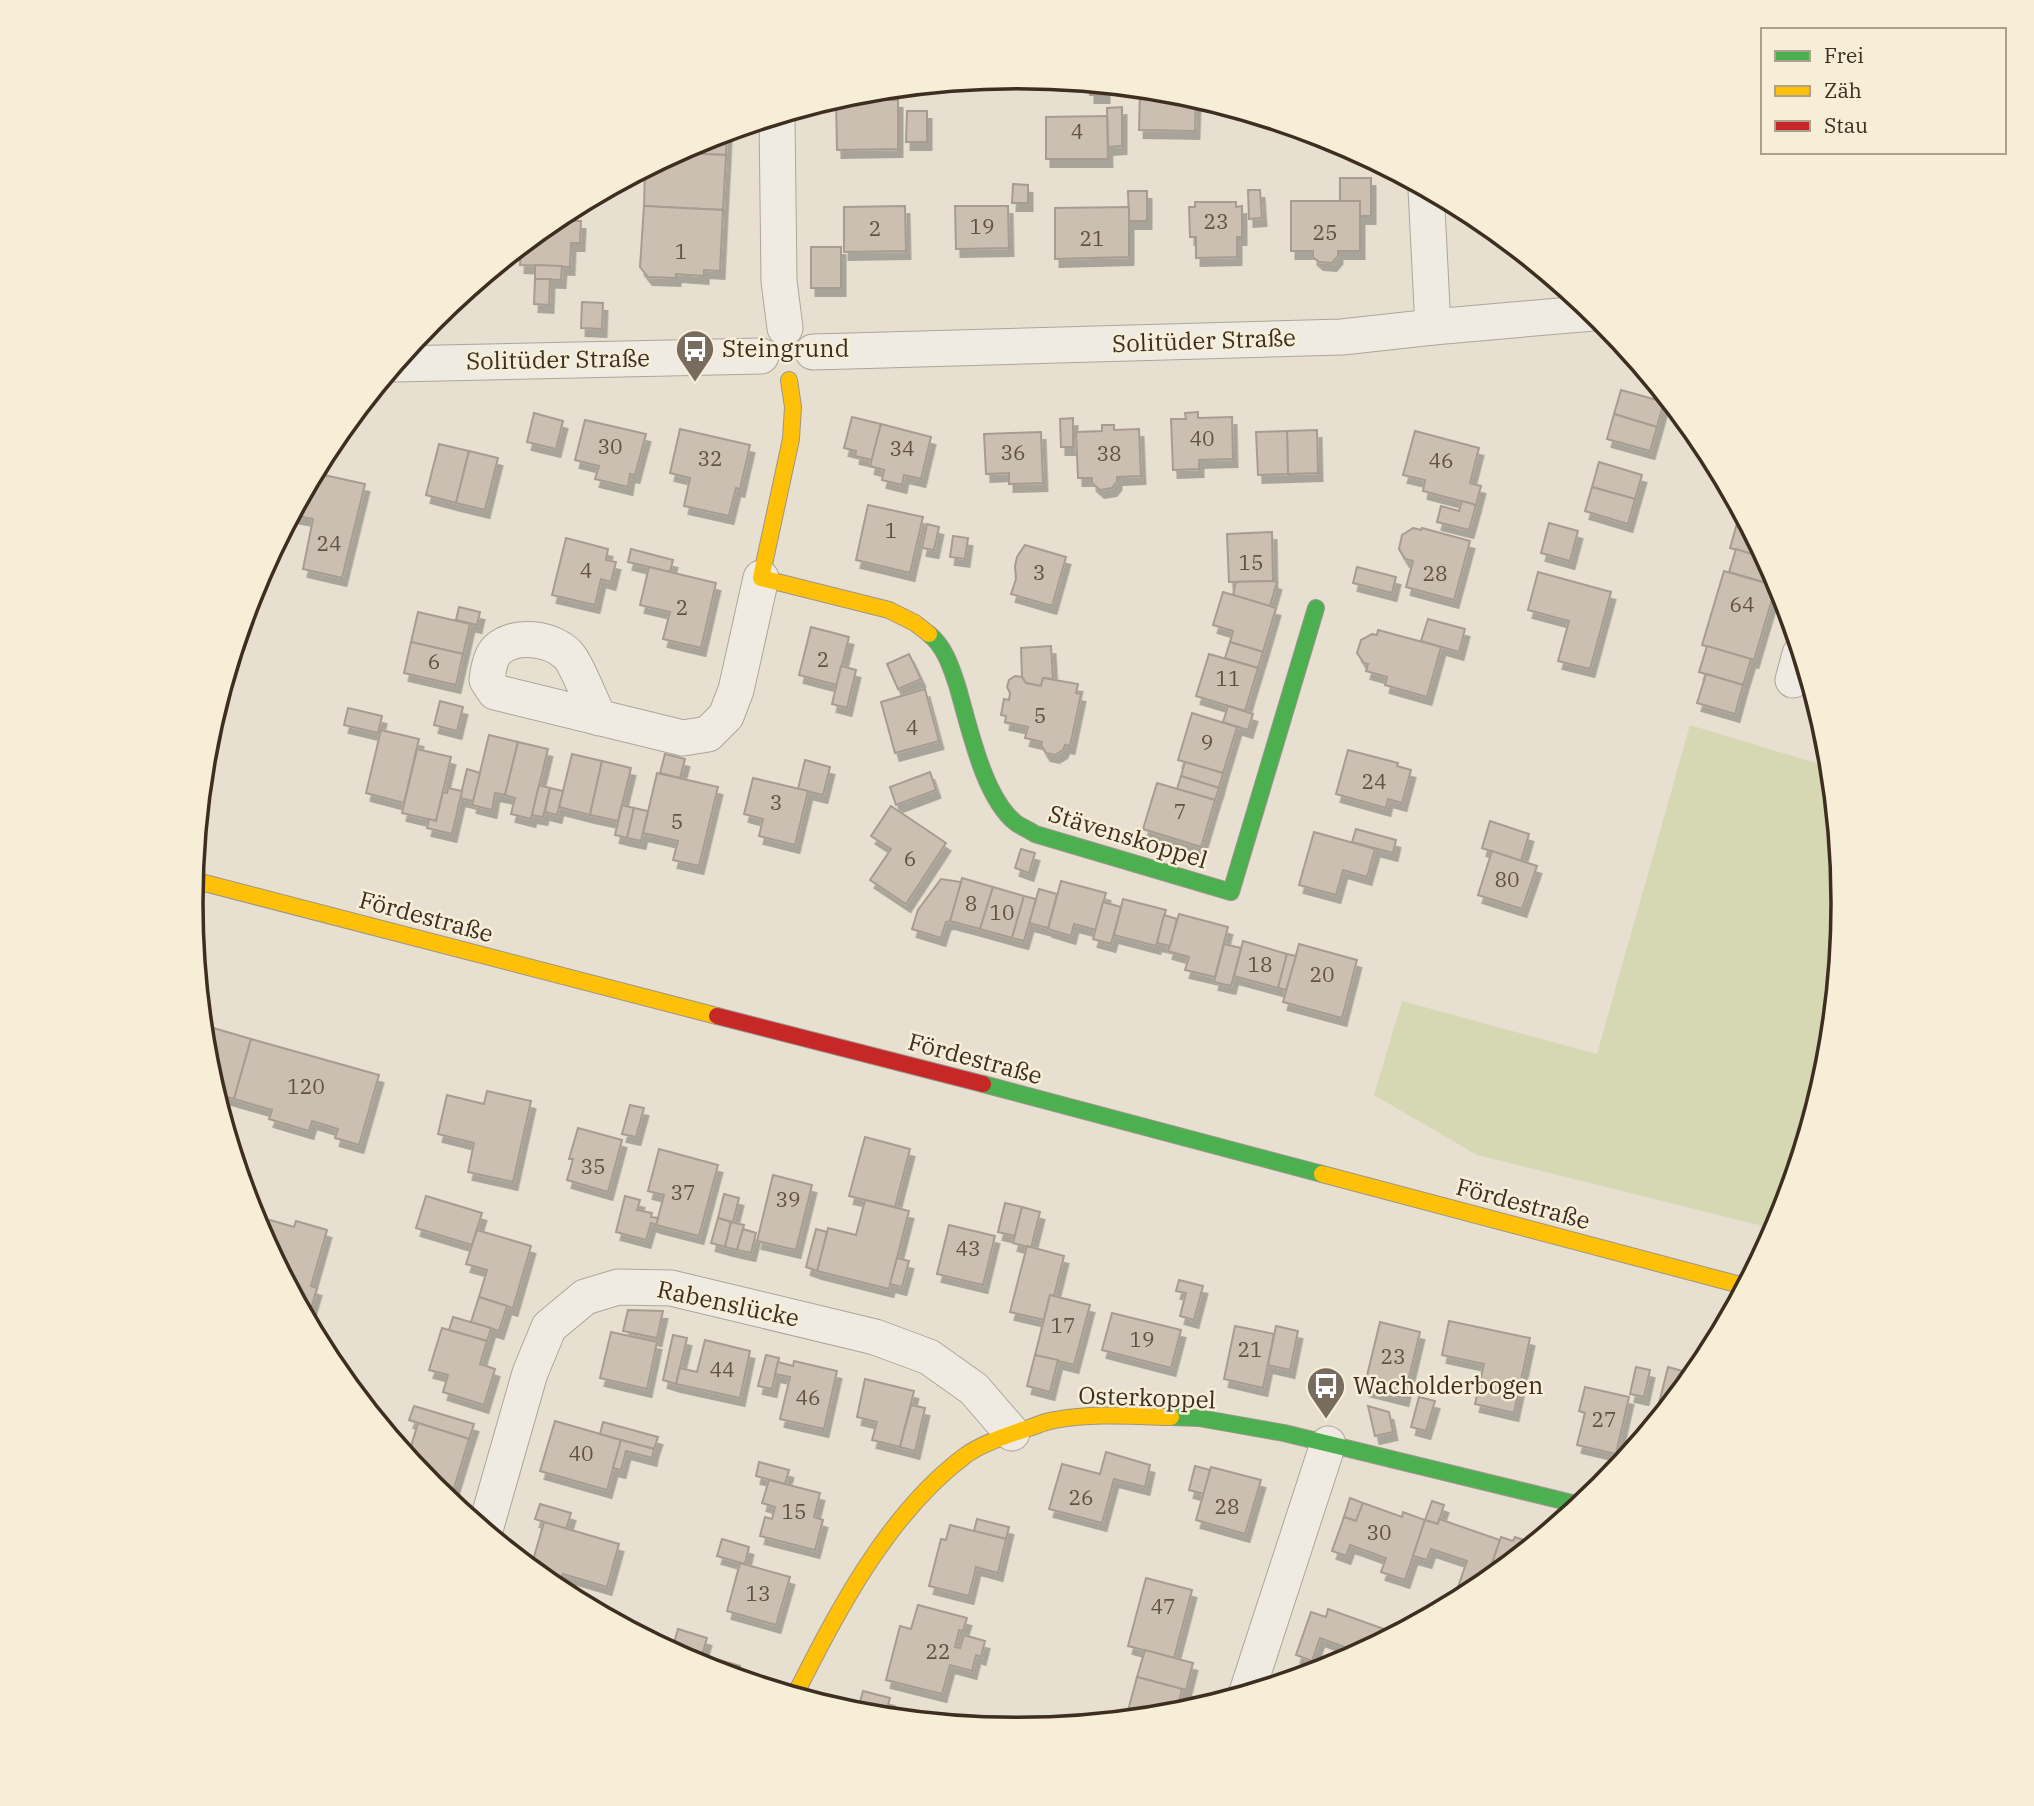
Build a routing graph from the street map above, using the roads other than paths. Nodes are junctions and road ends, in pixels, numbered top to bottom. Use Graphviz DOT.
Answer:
graph roads {
  1 [pos="776,126"];
  2 [pos="1426,200"];
  3 [pos="1578,314"];
  4 [pos="1433,327"];
  5 [pos="785,328"];
  6 [pos="813,352"];
  7 [pos="761,356"];
  8 [pos="407,364"];
  9 [pos="789,380"];
  10 [pos="761,578"];
  11 [pos="1316,608"];
  12 [pos="599,718"];
  13 [pos="204,883"];
  14 [pos="1736,1284"];
  15 [pos="1012,1433"];
  16 [pos="1328,1444"];
  17 [pos="1567,1502"];
  18 [pos="488,1521"];
  19 [pos="1250,1682"];
  20 [pos="799,1687"];
  1 -- 5 [label="street"];
  2 -- 4 [label="street"];
  3 -- 4 [label="street, Solitüder Straße"];
  4 -- 6 [label="street, Solitüder Straße"];
  5 -- 6 [label="street"];
  5 -- 7 [label="street"];
  6 -- 9 [label="street"];
  7 -- 8 [label="street, Solitüder Straße"];
  7 -- 9 [label="street"];
  9 -- 10 [label="street"];
  10 -- 11 [label="street, Stävenskoppel"];
  10 -- 12 [label="street"];
  13 -- 14 [label="street, Fördestraße"];
  15 -- 16 [label="street, Osterkoppel"];
  15 -- 18 [label="street, Rabenslücke"];
  15 -- 20 [label="street, Osterkoppel"];
  16 -- 17 [label="street, Osterkoppel"];
  16 -- 19 [label="street"];
}
